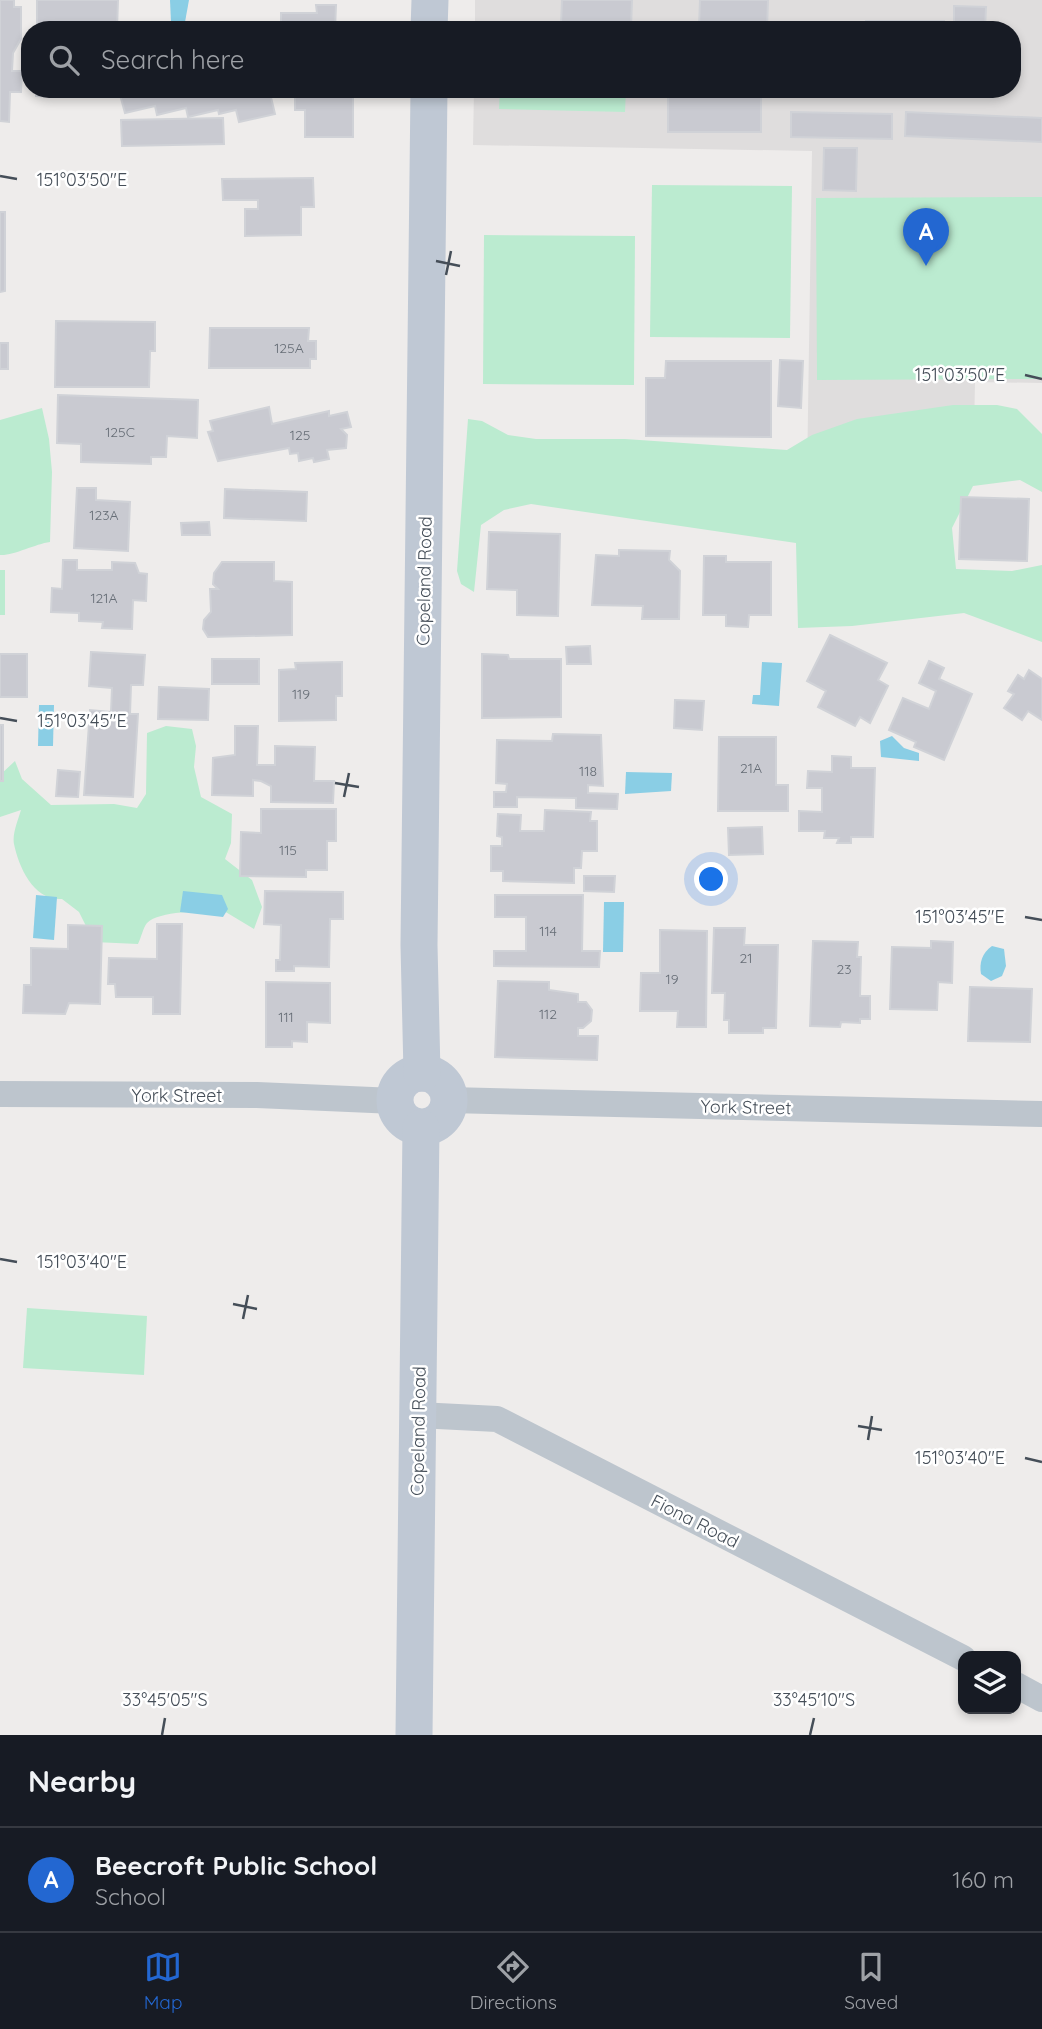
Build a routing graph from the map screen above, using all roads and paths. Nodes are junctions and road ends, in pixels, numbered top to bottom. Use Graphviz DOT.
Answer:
graph roads {
  1 [pos="430,0"];
  2 [pos="429,21"];
  3 [pos="429,98"];
  4 [pos="422,1073"];
  5 [pos="0,1094"];
  6 [pos="449,1100"];
  7 [pos="395,1101"];
  8 [pos="1042,1114"];
  9 [pos="421,1128"];
  10 [pos="418,1416"];
  11 [pos="958,1655"];
  12 [pos="1021,1688"];
  13 [pos="1042,1699"];
  14 [pos="414,1735"];
  1 -- 2 [label="main road"];
  3 -- 4 [label="main road, Copeland Road"];
  4 -- 6 [label="main road"];
  4 -- 7 [label="main road"];
  5 -- 7 [label="street, York Street"];
  6 -- 8 [label="street, York Street"];
  6 -- 9 [label="main road"];
  7 -- 9 [label="main road"];
  9 -- 10 [label="main road, Copeland Road"];
  10 -- 11 [label="street, Fiona Road"];
  10 -- 14 [label="main road, Copeland Road"];
  12 -- 13 [label="street"];
}
